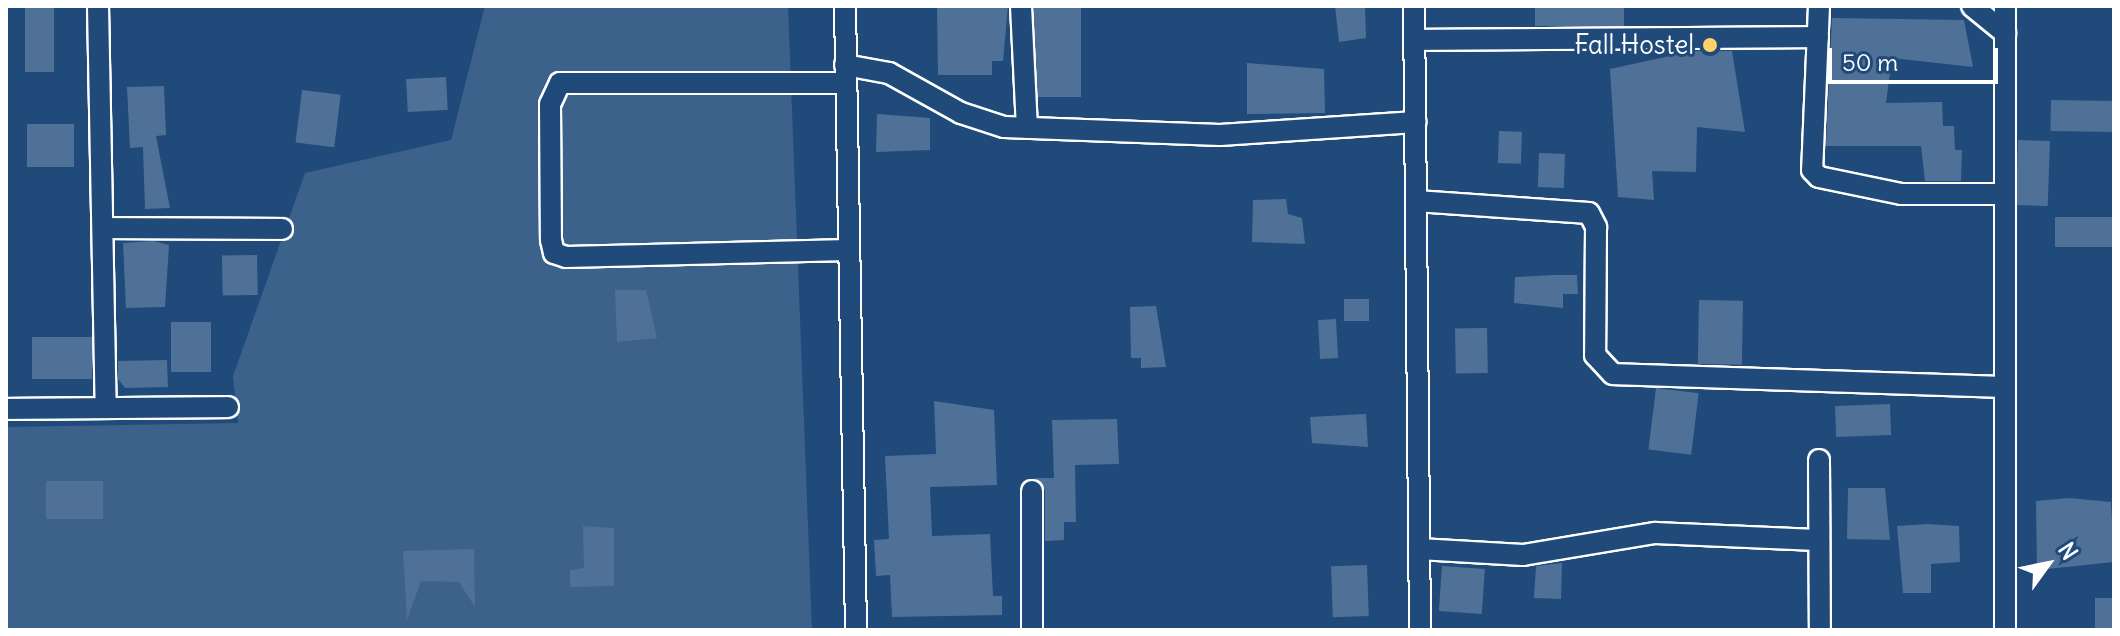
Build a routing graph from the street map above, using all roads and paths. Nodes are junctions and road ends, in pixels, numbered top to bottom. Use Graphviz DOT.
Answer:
graph roads {
  1 [pos="98,6"];
  2 [pos="845,6"];
  3 [pos="1021,6"];
  4 [pos="1414,6"];
  5 [pos="1819,6"];
  6 [pos="1972,6"];
  7 [pos="2005,6"];
  8 [pos="2005,33"];
  9 [pos="1818,37"];
  10 [pos="1415,40"];
  11 [pos="845,74"];
  12 [pos="1416,122"];
  13 [pos="1027,128"];
  14 [pos="2003,194"];
  15 [pos="1416,201"];
  16 [pos="107,228"];
  17 [pos="282,229"];
  18 [pos="848,250"];
  19 [pos="2002,387"];
  20 [pos="228,407"];
  21 [pos="106,408"];
  22 [pos="6,409"];
  23 [pos="1819,460"];
  24 [pos="1032,491"];
  25 [pos="1817,540"];
  26 [pos="1419,549"];
  27 [pos="856,630"];
  28 [pos="1032,630"];
  29 [pos="1420,630"];
  30 [pos="1820,630"];
  31 [pos="2005,630"];
  1 -- 16 [label="street"];
  2 -- 11 [label="street"];
  3 -- 13 [label="street"];
  4 -- 10 [label="street"];
  5 -- 9 [label="street"];
  6 -- 8 [label="street"];
  7 -- 8 [label="street"];
  8 -- 14 [label="street"];
  9 -- 10 [label="street"];
  9 -- 14 [label="street"];
  10 -- 12 [label="street"];
  11 -- 13 [label="street"];
  11 -- 18 [label="street"];
  11 -- 18 [label="street"];
  12 -- 13 [label="street"];
  12 -- 15 [label="street"];
  14 -- 19 [label="street"];
  15 -- 19 [label="street"];
  15 -- 26 [label="street"];
  16 -- 17 [label="street"];
  16 -- 21 [label="street"];
  18 -- 27 [label="street"];
  19 -- 31 [label="street"];
  20 -- 21 [label="street"];
  21 -- 22 [label="street"];
  23 -- 25 [label="street"];
  24 -- 28 [label="street"];
  25 -- 26 [label="street"];
  25 -- 30 [label="street"];
  26 -- 29 [label="street"];
}
